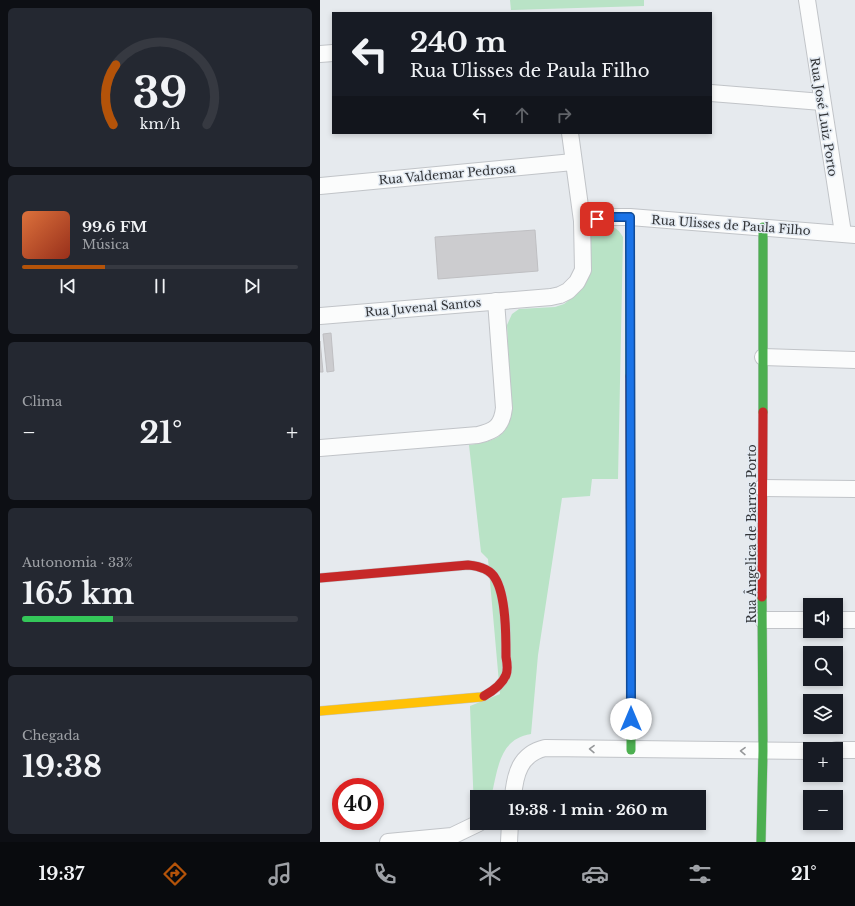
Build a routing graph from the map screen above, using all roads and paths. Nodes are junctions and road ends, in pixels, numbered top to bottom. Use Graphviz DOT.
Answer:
graph roads {
  1 [pos="807,0"];
  2 [pos="332,53"];
  3 [pos="320,54"];
  4 [pos="712,93"];
  5 [pos="822,102"];
  6 [pos="570,134"];
  7 [pos="573,162"];
  8 [pos="320,186"];
  9 [pos="630,217"];
  10 [pos="582,221"];
  11 [pos="763,227"];
  12 [pos="849,234"];
  13 [pos="496,301"];
  14 [pos="320,316"];
  15 [pos="763,357"];
  16 [pos="855,360"];
  17 [pos="320,448"];
  18 [pos="762,488"];
  19 [pos="855,489"];
  20 [pos="320,578"];
  21 [pos="763,620"];
  22 [pos="803,620"];
  23 [pos="843,620"];
  24 [pos="855,620"];
  25 [pos="320,711"];
  26 [pos="631,750"];
  27 [pos="843,750"];
  28 [pos="855,750"];
  29 [pos="763,751"];
  30 [pos="803,751"];
  31 [pos="513,790"];
  32 [pos="470,829"];
  33 [pos="510,830"];
  34 [pos="458,839"];
  35 [pos="388,842"];
  36 [pos="509,842"];
  37 [pos="761,842"];
  1 -- 5 [label="street, Rua José Luiz Porto"];
  2 -- 3 [label="street"];
  4 -- 5 [label="street"];
  5 -- 12 [label="street, Rua José Luiz Porto"];
  6 -- 7 [label="street, Rua Juvenal Santos"];
  7 -- 8 [label="street, Rua Valdemar Pedrosa"];
  7 -- 10 [label="street, Rua Juvenal Santos"];
  9 -- 10 [label="street, Rua Ulisses de Paula Filho"];
  9 -- 11 [label="street, Rua Ulisses de Paula Filho"];
  9 -- 26 [label="street"];
  10 -- 13 [label="street, Rua Juvenal Santos"];
  11 -- 12 [label="street, Rua Ulisses de Paula Filho"];
  11 -- 15 [label="street, Rua Ângelica de Barros Porto"];
  13 -- 14 [label="street, Rua Juvenal Santos"];
  13 -- 17 [label="street"];
  15 -- 16 [label="street"];
  15 -- 18 [label="street, Rua Ângelica de Barros Porto"];
  18 -- 19 [label="street"];
  18 -- 21 [label="street, Rua Ângelica de Barros Porto"];
  20 -- 25 [label="street"];
  21 -- 22 [label="street"];
  21 -- 29 [label="street, Rua Ângelica de Barros Porto"];
  23 -- 24 [label="street"];
  29 -- 26 [label="street, one-way"];
  26 -- 31 [label="street, one-way"];
  27 -- 28 [label="street"];
  29 -- 30 [label="street"];
  29 -- 37 [label="street, Rua Ângelica de Barros Porto"];
  32 -- 34 [label="street"];
  33 -- 36 [label="street"];
  34 -- 35 [label="street"];
}
